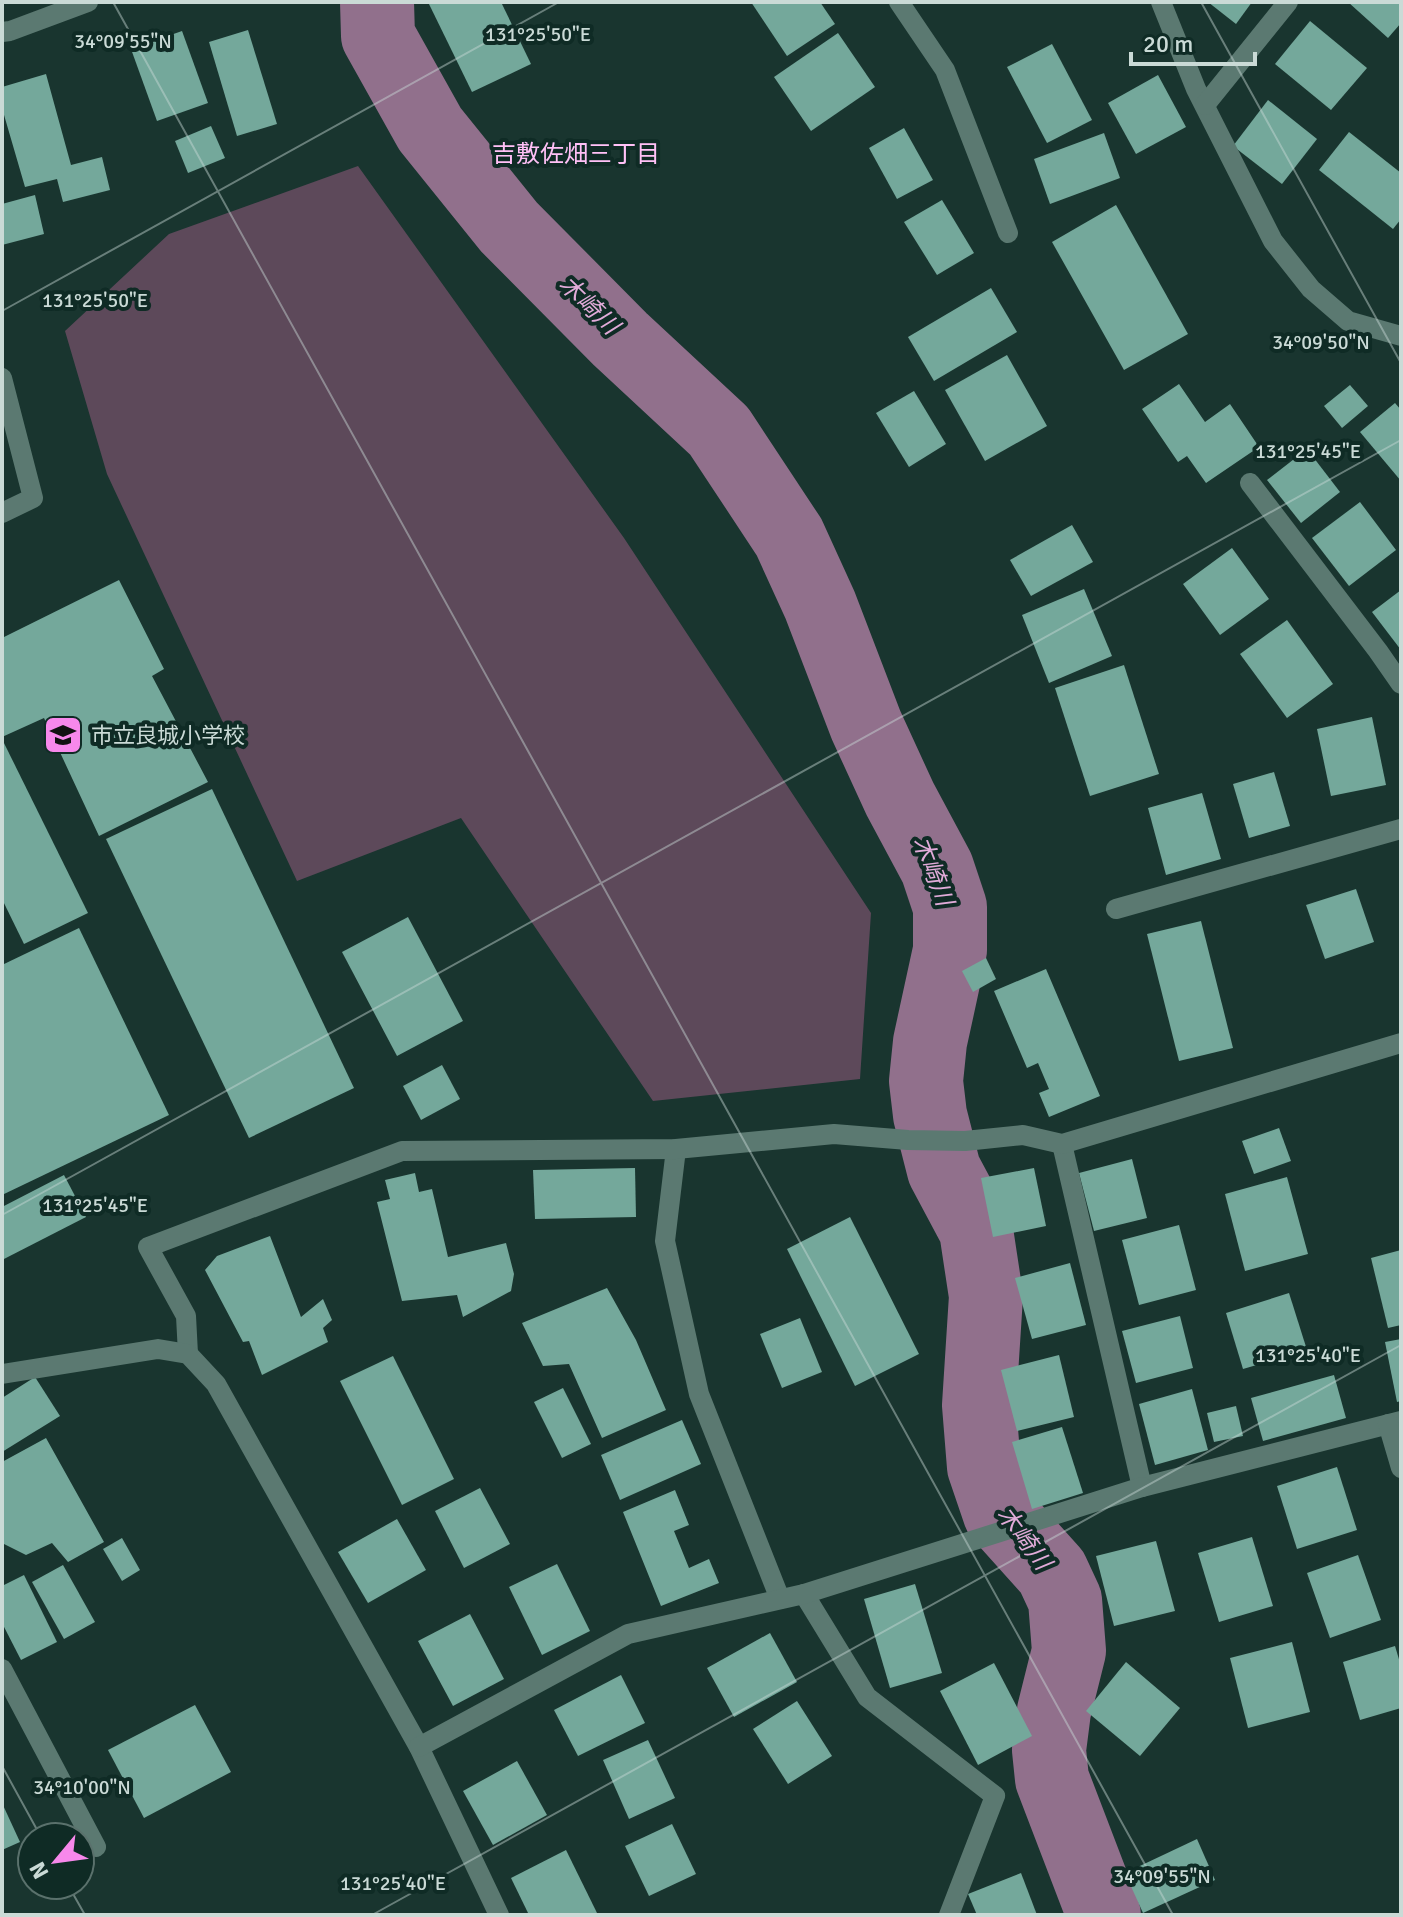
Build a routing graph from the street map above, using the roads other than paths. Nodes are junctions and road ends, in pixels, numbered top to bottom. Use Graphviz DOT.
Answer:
graph roads {
  1 [pos="88,2"];
  2 [pos="899,2"];
  3 [pos="1161,2"];
  4 [pos="1288,2"];
  5 [pos="2,32"];
  6 [pos="1205,105"];
  7 [pos="1008,233"];
  8 [pos="1401,336"];
  9 [pos="2,378"];
  10 [pos="1250,483"];
  11 [pos="2,513"];
  12 [pos="1401,684"];
  13 [pos="1401,829"];
  14 [pos="1116,909"];
  15 [pos="1401,1043"];
  16 [pos="1062,1144"];
  17 [pos="676,1149"];
  18 [pos="188,1354"];
  19 [pos="2,1374"];
  20 [pos="1394,1422"];
  21 [pos="1401,1468"];
  22 [pos="1142,1487"];
  23 [pos="804,1594"];
  24 [pos="780,1599"];
  25 [pos="2,1669"];
  26 [pos="419,1747"];
  27 [pos="82,1821"];
  28 [pos="499,1915"];
  29 [pos="949,1915"];
  1 -- 5 [label="street"];
  2 -- 7 [label="street"];
  3 -- 6 [label="street"];
  4 -- 6 [label="street"];
  6 -- 8 [label="street"];
  9 -- 11 [label="street"];
  10 -- 12 [label="street"];
  13 -- 14 [label="street"];
  15 -- 16 [label="street"];
  16 -- 17 [label="street"];
  16 -- 22 [label="street"];
  17 -- 18 [label="street"];
  17 -- 24 [label="street"];
  18 -- 19 [label="street"];
  18 -- 26 [label="street"];
  20 -- 21 [label="street"];
  20 -- 22 [label="street"];
  22 -- 23 [label="street"];
  23 -- 24 [label="street"];
  23 -- 29 [label="street"];
  24 -- 26 [label="street"];
  25 -- 27 [label="street"];
  26 -- 28 [label="street"];
}
